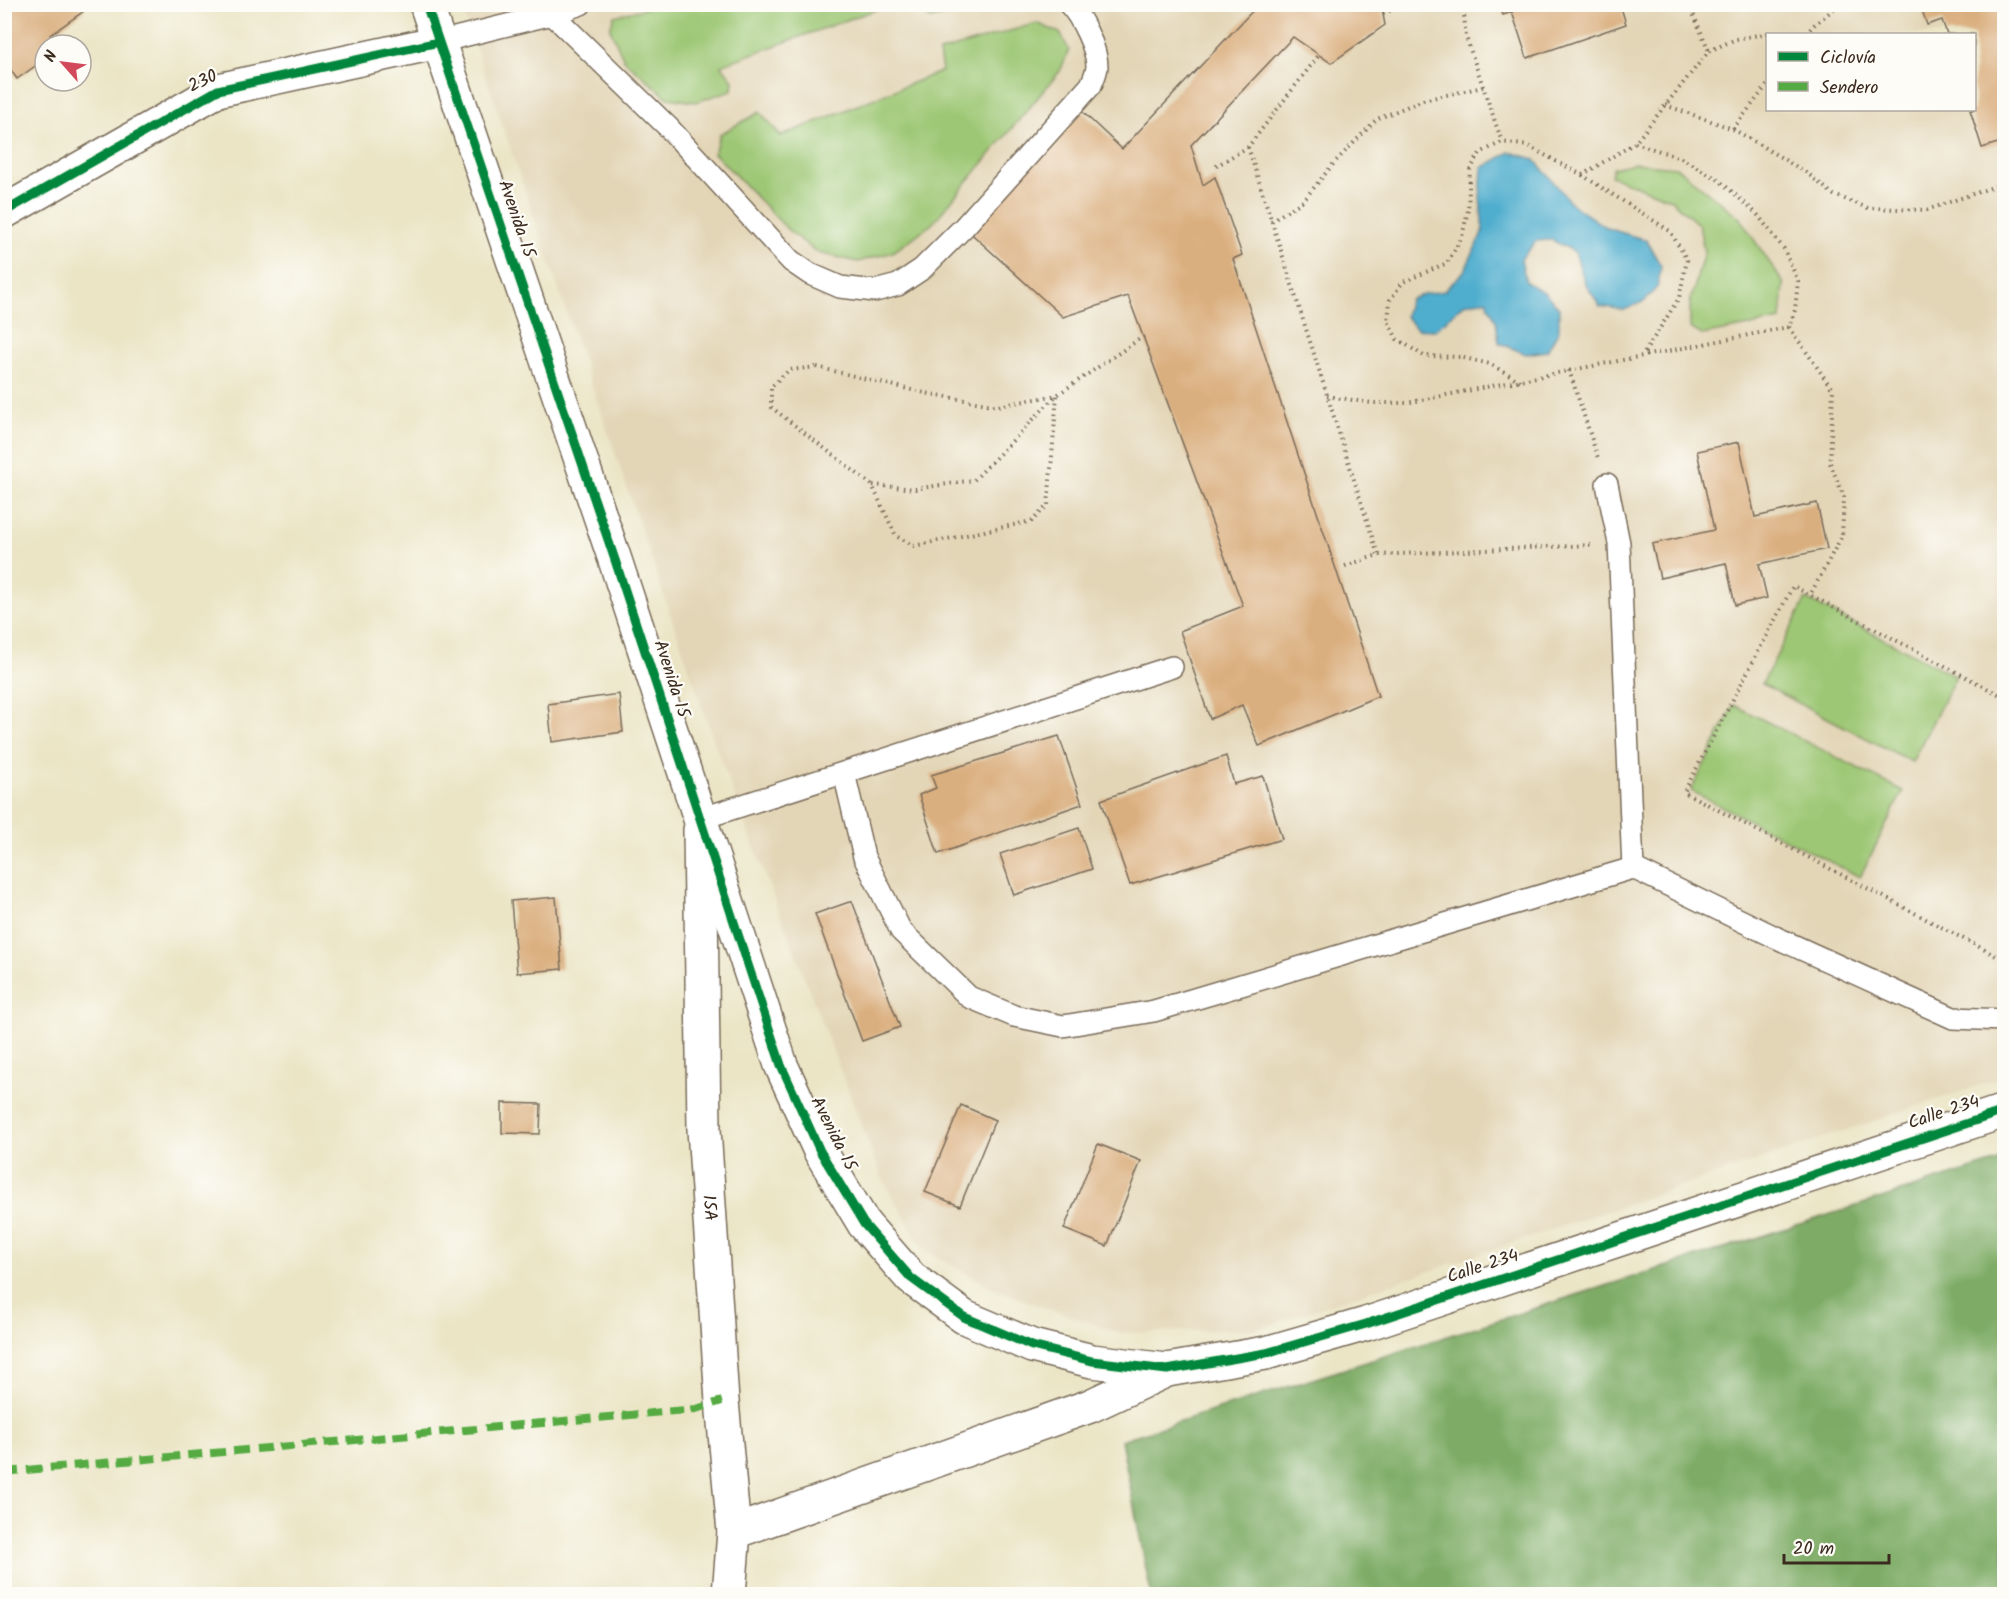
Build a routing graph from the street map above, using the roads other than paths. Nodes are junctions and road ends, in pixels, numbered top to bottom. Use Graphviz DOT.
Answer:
graph roads {
  1 [pos="426,4"];
  2 [pos="581,4"];
  3 [pos="1069,4"];
  4 [pos="552,14"];
  5 [pos="439,42"];
  6 [pos="4,212"];
  7 [pos="1607,484"];
  8 [pos="1172,668"];
  9 [pos="844,773"];
  10 [pos="700,819"];
  11 [pos="1633,868"];
  12 [pos="2004,1020"];
  13 [pos="2004,1111"];
  14 [pos="964,1317"];
  15 [pos="1167,1370"];
  16 [pos="734,1532"];
  17 [pos="729,1594"];
  1 -- 5 [label="street, Avenida 15"];
  2 -- 4 [label="lane"];
  3 -- 4 [label="lane"];
  4 -- 5 [label="lane"];
  5 -- 6 [label="street, 230"];
  5 -- 10 [label="street, Avenida 15"];
  7 -- 11 [label="lane"];
  8 -- 9 [label="lane"];
  9 -- 10 [label="lane"];
  9 -- 11 [label="lane"];
  10 -- 14 [label="street, Avenida 15"];
  10 -- 16 [label="street, 15A"];
  11 -- 12 [label="lane"];
  13 -- 15 [label="street, Calle 234"];
  14 -- 15 [label="street, Calle 234"];
  15 -- 16 [label="street"];
  16 -- 17 [label="street, 15A"];
}
